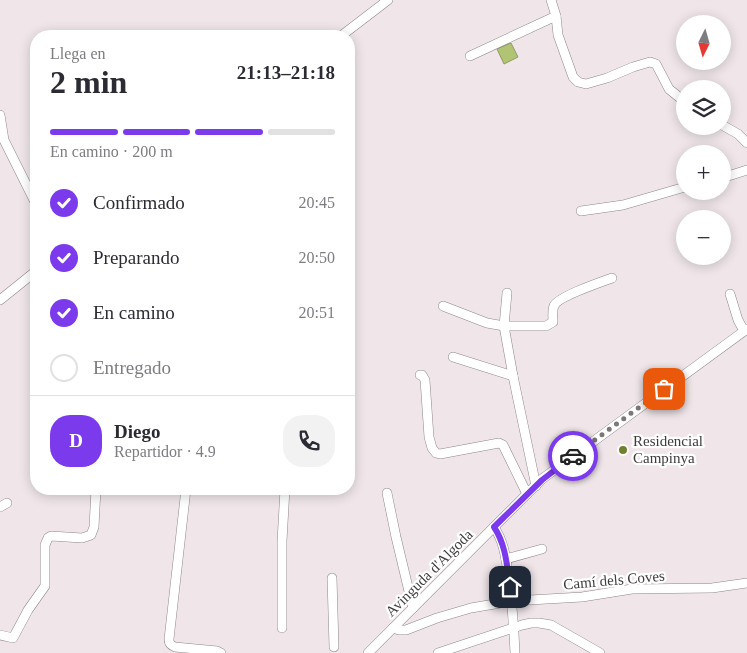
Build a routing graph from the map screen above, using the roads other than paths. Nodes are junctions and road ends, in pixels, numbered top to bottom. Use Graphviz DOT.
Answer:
graph roads {
  1 [pos="388,0"];
  2 [pos="551,0"];
  3 [pos="556,16"];
  4 [pos="349,30"];
  5 [pos="470,56"];
  6 [pos="676,95"];
  7 [pos="0,115"];
  8 [pos="731,130"];
  9 [pos="747,143"];
  10 [pos="747,170"];
  11 [pos="731,175"];
  12 [pos="676,189"];
  13 [pos="30,192"];
  14 [pos="581,211"];
  15 [pos="30,276"];
  16 [pos="612,278"];
  17 [pos="507,292"];
  18 [pos="730,294"];
  19 [pos="0,300"];
  20 [pos="443,306"];
  21 [pos="504,326"];
  22 [pos="746,330"];
  23 [pos="452,357"];
  24 [pos="420,375"];
  25 [pos="513,376"];
  26 [pos="536,486"];
  27 [pos="387,493"];
  28 [pos="527,494"];
  29 [pos="96,495"];
  30 [pos="185,495"];
  31 [pos="285,495"];
  32 [pos="494,527"];
  33 [pos="542,549"];
  34 [pos="506,559"];
  35 [pos="332,578"];
  36 [pos="747,583"];
  37 [pos="512,601"];
  38 [pos="413,608"];
  39 [pos="282,628"];
  40 [pos="393,628"];
  41 [pos="514,628"];
  42 [pos="0,635"];
  43 [pos="334,647"];
  44 [pos="221,653"];
  45 [pos="368,653"];
  46 [pos="438,653"];
  47 [pos="515,653"];
  48 [pos="600,653"];
  1 -- 4 [label="street"];
  2 -- 3 [label="street"];
  3 -- 5 [label="street"];
  3 -- 6 [label="street"];
  7 -- 13 [label="street"];
  8 -- 9 [label="street"];
  10 -- 11 [label="street"];
  12 -- 14 [label="street"];
  15 -- 19 [label="street"];
  16 -- 21 [label="street"];
  17 -- 21 [label="street"];
  18 -- 22 [label="street"];
  20 -- 21 [label="street"];
  21 -- 25 [label="street"];
  22 -- 26 [label="street, Avinguda d'Algoda"];
  23 -- 25 [label="street"];
  24 -- 28 [label="street"];
  25 -- 26 [label="street"];
  26 -- 28 [label="street, Avinguda d'Algoda"];
  27 -- 38 [label="street"];
  28 -- 32 [label="street, Avinguda d'Algoda"];
  29 -- 42 [label="street"];
  30 -- 44 [label="street"];
  31 -- 39 [label="street"];
  32 -- 34 [label="street"];
  32 -- 38 [label="street, Avinguda d'Algoda"];
  33 -- 34 [label="street"];
  34 -- 37 [label="street"];
  35 -- 43 [label="street"];
  36 -- 37 [label="street, Camí dels Coves"];
  37 -- 40 [label="street, Camí dels Coves"];
  37 -- 41 [label="street"];
  38 -- 40 [label="street, Avinguda d'Algoda"];
  40 -- 45 [label="street, Avinguda d'Algoda"];
  41 -- 46 [label="street"];
  41 -- 47 [label="street"];
  41 -- 48 [label="street"];
}
